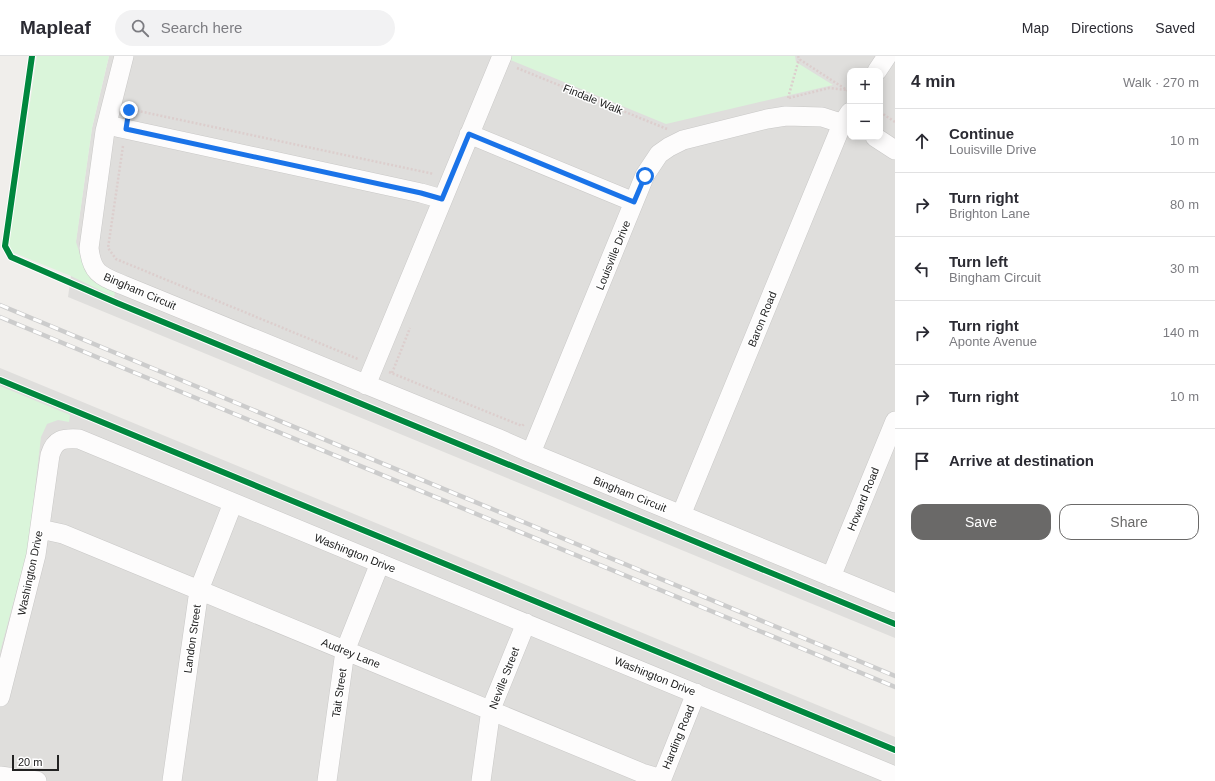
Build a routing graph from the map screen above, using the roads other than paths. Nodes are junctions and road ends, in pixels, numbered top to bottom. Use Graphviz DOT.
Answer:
graph roads {
  1 [pos="124,56"];
  2 [pos="502,56"];
  3 [pos="887,56"];
  4 [pos="879,68"];
  5 [pos="847,120"];
  6 [pos="107,125"];
  7 [pos="469,134"];
  8 [pos="880,140"];
  9 [pos="895,150"];
  10 [pos="442,199"];
  11 [pos="634,202"];
  12 [pos="366,385"];
  13 [pos="895,421"];
  14 [pos="531,453"];
  15 [pos="233,503"];
  16 [pos="681,515"];
  17 [pos="40,529"];
  18 [pos="380,563"];
  19 [pos="831,577"];
  20 [pos="199,590"];
  21 [pos="895,603"];
  22 [pos="526,623"];
  23 [pos="345,651"];
  24 [pos="696,693"];
  25 [pos="0,697"];
  26 [pos="491,709"];
  27 [pos="0,776"];
  28 [pos="895,776"];
  29 [pos="661,780"];
  30 [pos="37,781"];
  31 [pos="172,781"];
  32 [pos="327,781"];
  33 [pos="481,781"];
  1 -- 6 [label="street, Bingham Circuit"];
  2 -- 7 [label="street"];
  3 -- 4 [label="street"];
  5 -- 11 [label="street, Louisville Drive"];
  5 -- 16 [label="street, Baron Road"];
  6 -- 10 [label="street"];
  6 -- 12 [label="street, Bingham Circuit"];
  7 -- 10 [label="street"];
  7 -- 11 [label="street"];
  8 -- 9 [label="street"];
  10 -- 12 [label="street"];
  11 -- 14 [label="street, Louisville Drive"];
  12 -- 14 [label="street, Bingham Circuit"];
  13 -- 19 [label="street, Howard Road"];
  14 -- 16 [label="street, Bingham Circuit"];
  15 -- 17 [label="street, Washington Drive"];
  15 -- 18 [label="street, Washington Drive"];
  15 -- 20 [label="street, Landon Street"];
  16 -- 19 [label="street, Bingham Circuit"];
  17 -- 20 [label="street, Audrey Lane"];
  17 -- 25 [label="street, Washington Drive"];
  18 -- 22 [label="street, Washington Drive"];
  18 -- 23 [label="street, Tait Street"];
  19 -- 21 [label="street, Bingham Circuit"];
  20 -- 23 [label="street, Audrey Lane"];
  20 -- 31 [label="street, Landon Street"];
  22 -- 24 [label="street, Washington Drive"];
  22 -- 26 [label="street, Neville Street"];
  23 -- 26 [label="street, Audrey Lane"];
  23 -- 32 [label="street, Tait Street"];
  24 -- 28 [label="street, Washington Drive"];
  24 -- 29 [label="street, Harding Road"];
  26 -- 29 [label="street, Audrey Lane"];
  26 -- 33 [label="street, Neville Street"];
  27 -- 30 [label="street"];
}
